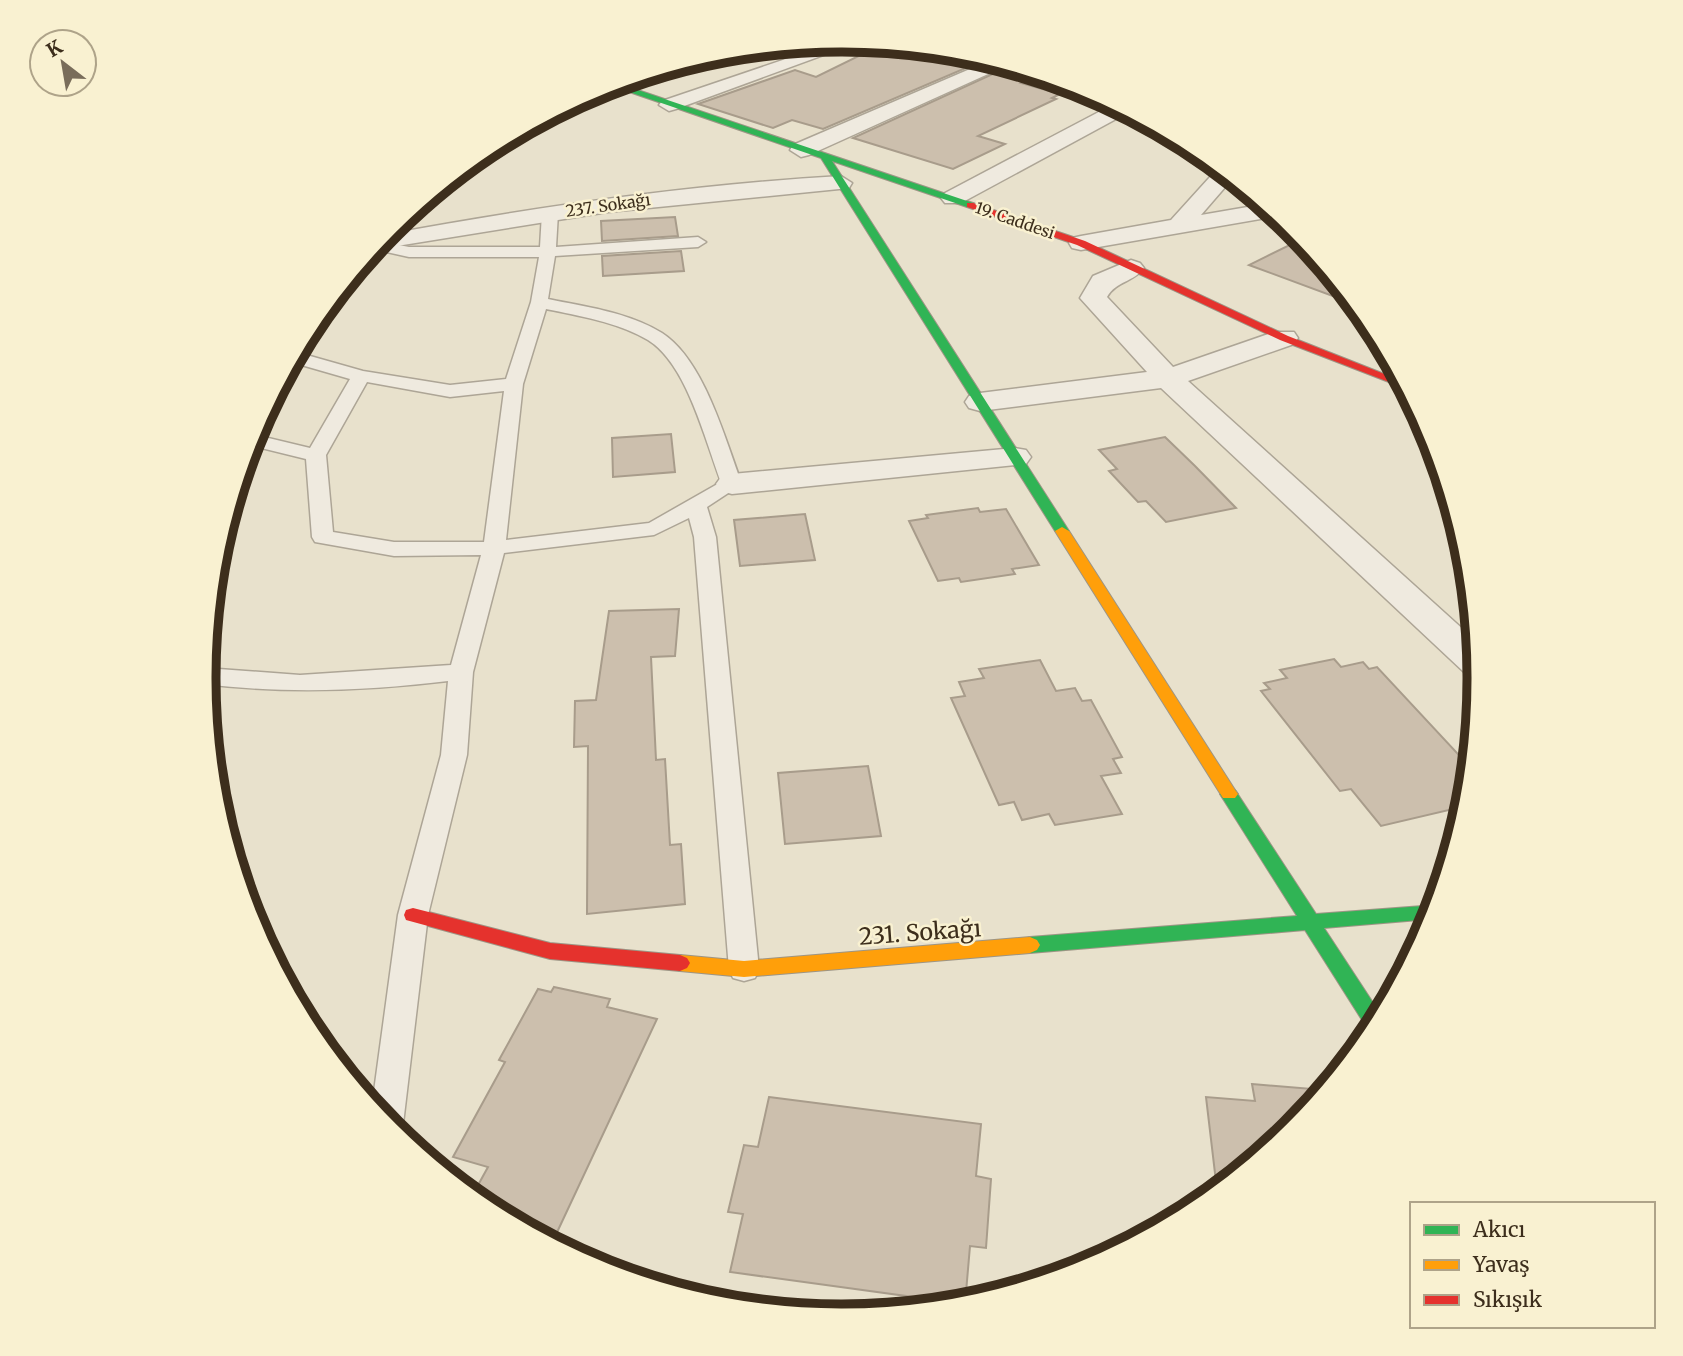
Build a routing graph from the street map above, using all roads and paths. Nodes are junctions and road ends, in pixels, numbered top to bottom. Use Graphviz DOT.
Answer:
graph roads {
  1 [pos="815,53"];
  2 [pos="985,70"];
  3 [pos="629,90"];
  4 [pos="669,104"];
  5 [pos="1111,114"];
  6 [pos="801,150"];
  7 [pos="825,158"];
  8 [pos="1219,180"];
  9 [pos="841,183"];
  10 [pos="953,198"];
  11 [pos="1259,212"];
  12 [pos="550,213"];
  13 [pos="1178,227"];
  14 [pos="394,242"];
  15 [pos="698,242"];
  16 [pos="1081,243"];
  17 [pos="388,248"];
  18 [pos="548,252"];
  19 [pos="1131,268"];
  20 [pos="539,302"];
  21 [pos="1284,338"];
  22 [pos="303,360"];
  23 [pos="361,376"];
  24 [pos="1390,377"];
  25 [pos="1168,378"];
  26 [pos="514,384"];
  27 [pos="980,402"];
  28 [pos="263,443"];
  29 [pos="316,455"];
  30 [pos="1015,457"];
  31 [pos="732,484"];
  32 [pos="696,505"];
  33 [pos="494,548"];
  34 [pos="1413,604"];
  35 [pos="1465,628"];
  36 [pos="1466,653"];
  37 [pos="461,672"];
  38 [pos="216,677"];
  39 [pos="1420,913"];
  40 [pos="413,915"];
  41 [pos="1311,924"];
  42 [pos="744,969"];
  43 [pos="1369,1014"];
  44 [pos="388,1108"];
  1 -- 4 [label="street"];
  2 -- 6 [label="street"];
  3 -- 4 [label="street, 19. Caddesi"];
  4 -- 6 [label="street, 19. Caddesi"];
  5 -- 10 [label="street"];
  6 -- 7 [label="street, 19. Caddesi"];
  7 -- 9 [label="street"];
  7 -- 10 [label="street, 19. Caddesi"];
  8 -- 13 [label="street"];
  9 -- 12 [label="street, 237. Sokağı"];
  9 -- 27 [label="street"];
  10 -- 16 [label="street, 19. Caddesi"];
  11 -- 13 [label="street"];
  12 -- 14 [label="street, 237. Sokağı"];
  12 -- 18 [label="lane"];
  13 -- 16 [label="street"];
  15 -- 18 [label="lane"];
  16 -- 19 [label="street, 19. Caddesi"];
  17 -- 18 [label="lane"];
  18 -- 20 [label="lane"];
  19 -- 21 [label="street, 19. Caddesi"];
  19 -- 25 [label="street"];
  20 -- 26 [label="lane"];
  20 -- 31 [label="lane"];
  21 -- 24 [label="street, 19. Caddesi"];
  21 -- 25 [label="street"];
  22 -- 23 [label="lane"];
  23 -- 26 [label="lane"];
  23 -- 29 [label="lane"];
  25 -- 27 [label="street"];
  25 -- 34 [label="street"];
  26 -- 33 [label="lane"];
  27 -- 30 [label="street"];
  28 -- 29 [label="lane"];
  29 -- 33 [label="lane"];
  30 -- 31 [label="street"];
  30 -- 41 [label="street"];
  31 -- 32 [label="lane"];
  32 -- 33 [label="lane"];
  32 -- 42 [label="lane"];
  33 -- 37 [label="lane"];
  34 -- 35 [label="street"];
  34 -- 36 [label="street"];
  37 -- 38 [label="lane"];
  37 -- 40 [label="lane"];
  39 -- 41 [label="street, 231. Sokağı"];
  40 -- 42 [label="street, 231. Sokağı"];
  40 -- 44 [label="lane"];
  41 -- 42 [label="street, 231. Sokağı"];
  41 -- 43 [label="street"];
}
